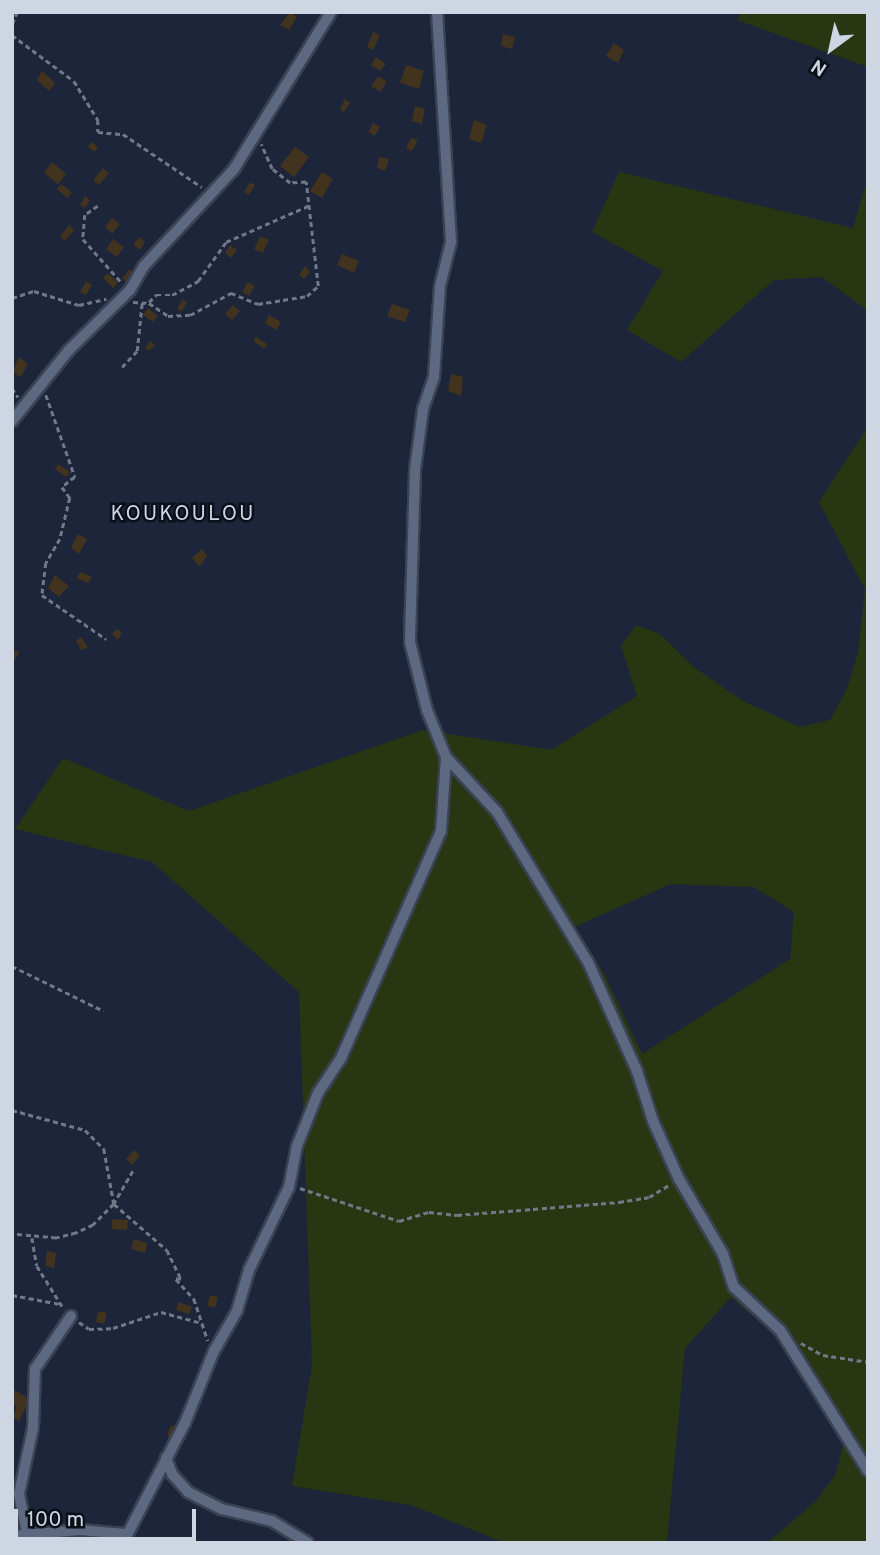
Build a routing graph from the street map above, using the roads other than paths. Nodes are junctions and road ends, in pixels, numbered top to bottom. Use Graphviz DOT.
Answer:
graph roads {
  1 [pos="331,12"];
  2 [pos="437,12"];
  3 [pos="12,421"];
  4 [pos="446,757"];
  5 [pos="71,1316"];
  6 [pos="166,1458"];
  7 [pos="868,1471"];
  8 [pos="12,1536"];
  9 [pos="124,1538"];
  10 [pos="28,1539"];
  11 [pos="308,1543"];
  1 -- 3 [label="street"];
  2 -- 4 [label="street"];
  4 -- 6 [label="street"];
  4 -- 7 [label="street"];
  5 -- 10 [label="street"];
  6 -- 9 [label="street"];
  6 -- 11 [label="street"];
  8 -- 10 [label="street"];
  9 -- 10 [label="street"];
}
